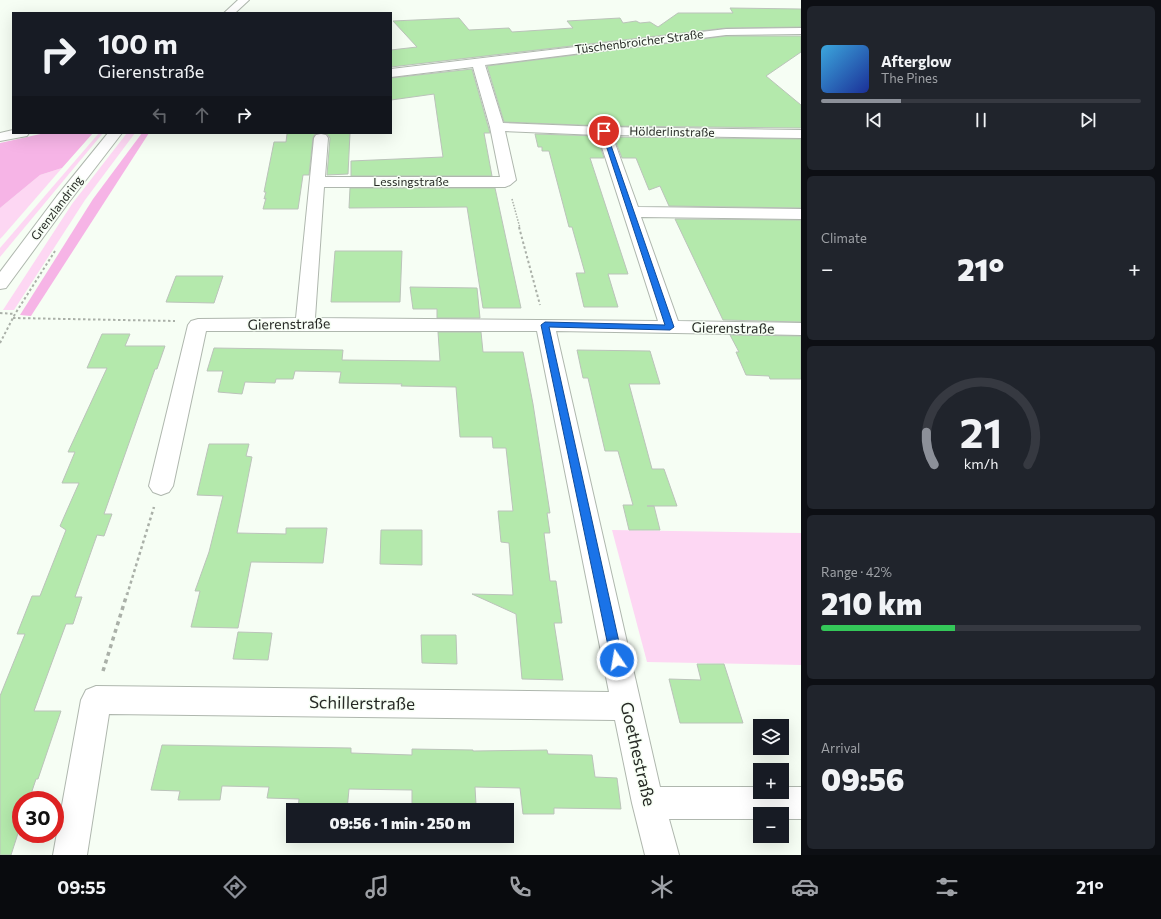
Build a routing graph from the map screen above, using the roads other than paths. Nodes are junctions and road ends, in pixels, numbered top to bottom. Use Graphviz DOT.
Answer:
graph roads {
  1 [pos="244,0"];
  2 [pos="230,12"];
  3 [pos="801,31"];
  4 [pos="478,62"];
  5 [pos="392,73"];
  6 [pos="497,127"];
  7 [pos="604,131"];
  8 [pos="16,134"];
  9 [pos="114,134"];
  10 [pos="801,134"];
  11 [pos="0,137"];
  12 [pos="321,138"];
  13 [pos="317,182"];
  14 [pos="632,212"];
  15 [pos="801,214"];
  16 [pos="0,284"];
  17 [pos="304,323"];
  18 [pos="545,325"];
  19 [pos="670,327"];
  20 [pos="801,329"];
  21 [pos="161,486"];
  22 [pos="627,706"];
  23 [pos="648,803"];
  24 [pos="801,803"];
  25 [pos="70,855"];
  26 [pos="662,855"];
  1 -- 2 [label="street"];
  3 -- 4 [label="street, Tüschenbroicher Straße"];
  4 -- 5 [label="street, Tüschenbroicher Straße"];
  4 -- 6 [label="street"];
  6 -- 7 [label="street, Hölderlinstraße"];
  6 -- 13 [label="street, Lessingstraße"];
  7 -- 10 [label="street, Hölderlinstraße"];
  7 -- 14 [label="street"];
  8 -- 11 [label="street"];
  9 -- 16 [label="street, Grenzlandring"];
  12 -- 13 [label="street"];
  13 -- 17 [label="street"];
  14 -- 15 [label="street"];
  14 -- 19 [label="street"];
  17 -- 18 [label="street, Gierenstraße"];
  17 -- 21 [label="street, Gierenstraße"];
  18 -- 19 [label="street, Gierenstraße"];
  18 -- 22 [label="street, Goethestraße"];
  19 -- 20 [label="street, Gierenstraße"];
  22 -- 23 [label="street, Goethestraße"];
  22 -- 25 [label="street, Schillerstraße"];
  23 -- 24 [label="street"];
  23 -- 26 [label="street, Goethestraße"];
}
